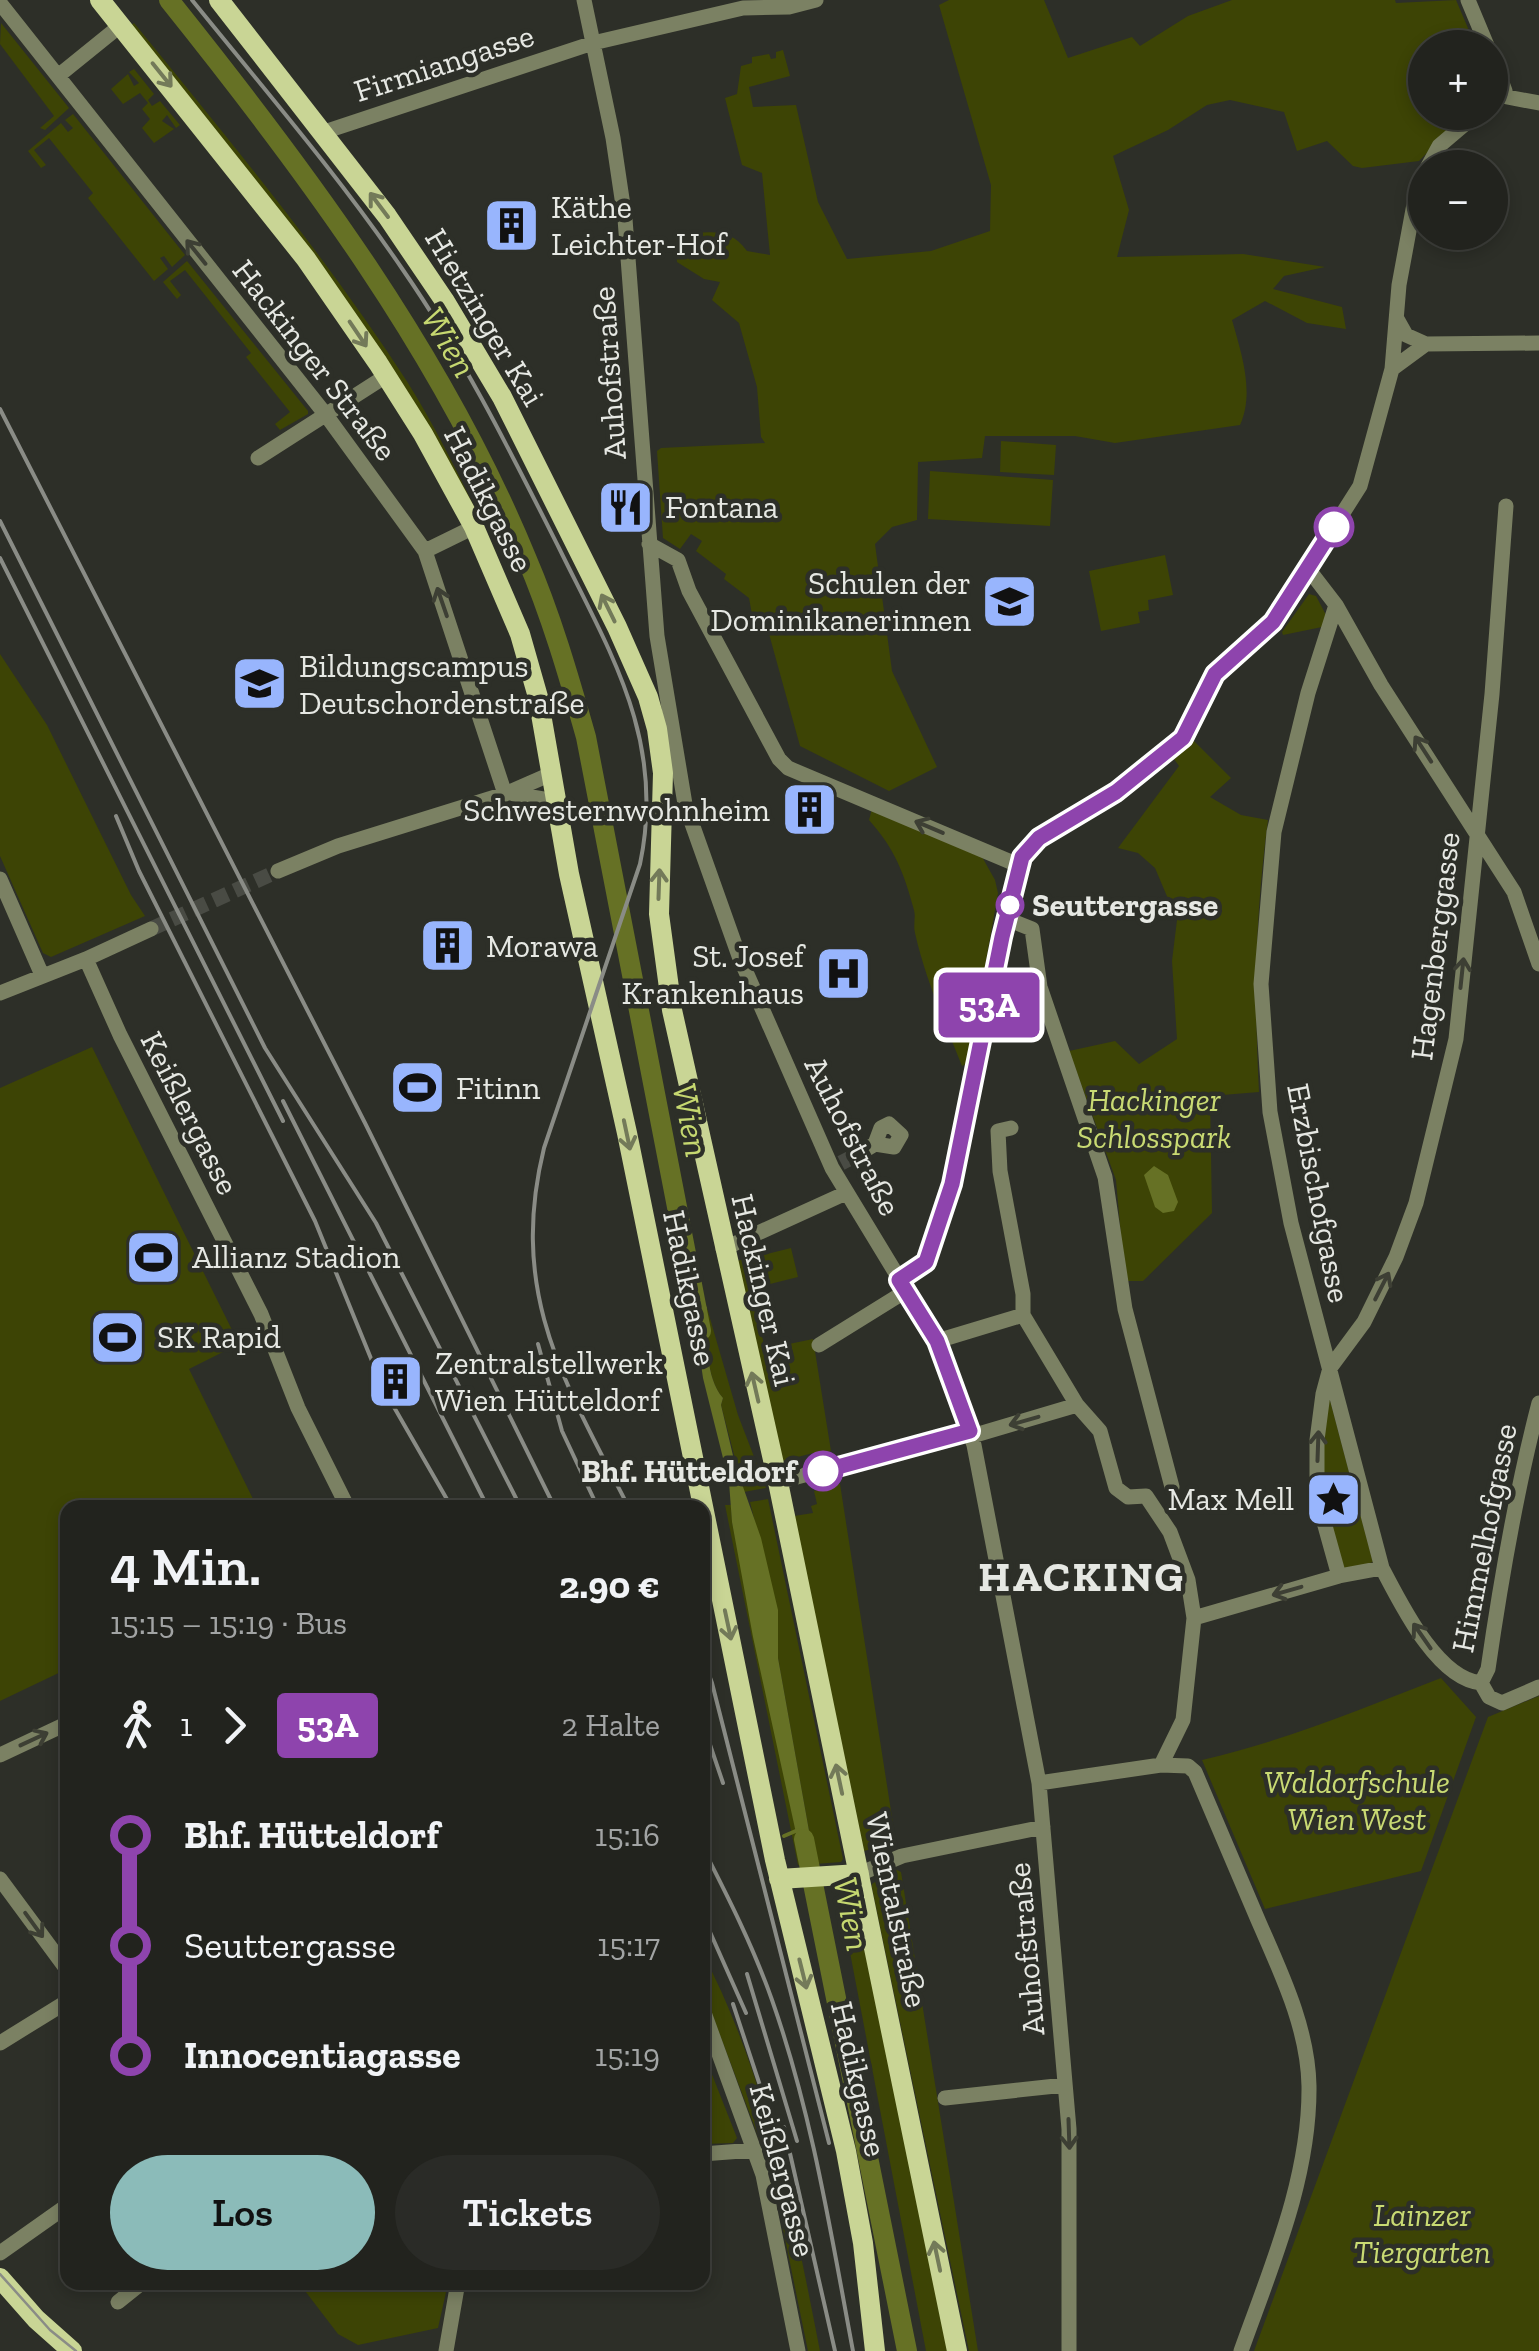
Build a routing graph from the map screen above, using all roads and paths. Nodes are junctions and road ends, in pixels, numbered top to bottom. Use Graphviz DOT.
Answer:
graph roads {
  1 [pos="100,0"];
  2 [pos="219,0"];
  3 [pos="584,0"];
  4 [pos="816,0"];
  5 [pos="1468,0"];
  6 [pos="0,3"];
  7 [pos="786,3"];
  8 [pos="749,4"];
  9 [pos="121,25"];
  10 [pos="1481,30"];
  11 [pos="593,43"];
  12 [pos="58,76"];
  13 [pos="1508,101"];
  14 [pos="1539,103"];
  15 [pos="1457,130"];
  16 [pos="324,132"];
  17 [pos="1437,150"];
  18 [pos="1408,241"];
  19 [pos="1396,315"];
  20 [pos="1426,344"];
  21 [pos="1539,344"];
  22 [pos="1392,369"];
  23 [pos="386,376"];
  24 [pos="326,415"];
  25 [pos="258,458"];
  26 [pos="1506,506"];
  27 [pos="474,527"];
  28 [pos="649,544"];
  29 [pos="425,551"];
  30 [pos="1306,566"];
  31 [pos="1336,606"];
  32 [pos="648,697"];
  33 [pos="551,774"];
  34 [pos="505,794"];
  35 [pos="555,801"];
  36 [pos="1477,830"];
  37 [pos="1018,865"];
  38 [pos="278,871"];
  39 [pos="0,879"];
  40 [pos="1007,919"];
  41 [pos="151,929"];
  42 [pos="86,959"];
  43 [pos="1539,964"];
  44 [pos="42,975"];
  45 [pos="0,993"];
  46 [pos="1011,1128"];
  47 [pos="876,1144"];
  48 [pos="860,1153"];
  49 [pos="846,1193"];
  50 [pos="723,1249"];
  51 [pos="902,1285"];
  52 [pos="1023,1315"];
  53 [pos="937,1341"];
  54 [pos="819,1345"];
  55 [pos="1330,1368"];
  56 [pos="1539,1403"];
  57 [pos="1078,1406"];
  58 [pos="971,1434"];
  59 [pos="778,1482"];
  60 [pos="1172,1487"];
  61 [pos="344,1500"];
  62 [pos="704,1500"];
  63 [pos="710,1527"];
  64 [pos="1382,1568"];
  65 [pos="1339,1576"];
  66 [pos="1194,1618"];
  67 [pos="1481,1683"];
  68 [pos="1539,1688"];
  69 [pos="60,1727"];
  70 [pos="0,1754"];
  71 [pos="1161,1765"];
  72 [pos="1039,1784"];
  73 [pos="1043,1827"];
  74 [pos="853,1874"];
  75 [pos="0,1879"];
  76 [pos="784,1879"];
  77 [pos="60,1960"];
  78 [pos="60,2006"];
  79 [pos="710,2029"];
  80 [pos="0,2043"];
  81 [pos="1066,2086"];
  82 [pos="945,2098"];
  83 [pos="755,2150"];
  84 [pos="710,2153"];
  85 [pos="60,2211"];
  86 [pos="0,2252"];
  87 [pos="0,2278"];
  88 [pos="133,2290"];
  89 [pos="457,2290"];
  90 [pos="118,2302"];
  91 [pos="72,2351"];
  92 [pos="446,2351"];
  93 [pos="798,2351"];
  94 [pos="875,2351"];
  95 [pos="957,2351"];
  96 [pos="1069,2351"];
  97 [pos="1240,2351"];
  1 -- 9 [label="main road, Hadikgasse"];
  2 -- 16 [label="main road, Hietzinger Kai"];
  3 -- 11 [label="street, Auhofstraße"];
  4 -- 7 [label="street, Firmiangasse"];
  5 -- 10 [label="street"];
  6 -- 12 [label="street, Hackinger Straße"];
  7 -- 8 [label="street, Firmiangasse"];
  8 -- 11 [label="street, Firmiangasse"];
  9 -- 12 [label="street"];
  9 -- 23 [label="main road, Hadikgasse, one-way"];
  11 -- 16 [label="street, Firmiangasse"];
  11 -- 28 [label="street, Auhofstraße"];
  24 -- 12 [label="street, Hackinger Straße, one-way"];
  13 -- 14 [label="street"];
  15 -- 17 [label="street"];
  32 -- 16 [label="main road, Hietzinger Kai, one-way"];
  18 -- 19 [label="street"];
  19 -- 20 [label="street"];
  19 -- 22 [label="street"];
  20 -- 21 [label="street"];
  20 -- 22 [label="street"];
  22 -- 30 [label="street"];
  23 -- 24 [label="street"];
  23 -- 27 [label="main road, Hadikgasse"];
  24 -- 25 [label="street"];
  24 -- 29 [label="street, Hackinger Straße"];
  26 -- 36 [label="street, Hagenberggasse"];
  27 -- 29 [label="street"];
  27 -- 33 [label="main road, Hadikgasse"];
  37 -- 28 [label="street, one-way"];
  28 -- 49 [label="street, Auhofstraße"];
  34 -- 29 [label="street, Hackinger Straße, one-way"];
  30 -- 31 [label="street"];
  30 -- 37 [label="street"];
  36 -- 31 [label="street, one-way"];
  31 -- 55 [label="street, Erzbischofgasse"];
  50 -- 32 [label="main road, Hackinger Kai, one-way"];
  33 -- 34 [label="street"];
  33 -- 35 [label="main road, Hadikgasse"];
  34 -- 35 [label="street"];
  34 -- 38 [label="street"];
  35 -- 62 [label="main road, Hadikgasse, one-way"];
  36 -- 43 [label="street"];
  55 -- 36 [label="street, Hagenberggasse, one-way"];
  37 -- 40 [label="street"];
  39 -- 44 [label="street"];
  40 -- 51 [label="street"];
  40 -- 60 [label="street"];
  41 -- 42 [label="street"];
  42 -- 44 [label="street"];
  42 -- 61 [label="street, Keißlergasse"];
  44 -- 45 [label="street"];
  46 -- 52 [label="street"];
  47 -- 48 [label="street"];
  49 -- 50 [label="street"];
  49 -- 51 [label="street, Auhofstraße"];
  59 -- 50 [label="main road, Hackinger Kai, one-way"];
  51 -- 53 [label="street, Auhofstraße"];
  51 -- 54 [label="street"];
  52 -- 53 [label="street"];
  52 -- 57 [label="street"];
  53 -- 58 [label="street, Auhofstraße"];
  55 -- 64 [label="street, Erzbischofgasse"];
  65 -- 55 [label="street, Erzbischofgasse, one-way"];
  56 -- 67 [label="street, Himmelhofgasse"];
  57 -- 58 [label="street, one-way"];
  57 -- 66 [label="street"];
  58 -- 59 [label="street"];
  58 -- 72 [label="street, Auhofstraße"];
  74 -- 59 [label="main road, Wientalstraße, one-way"];
  63 -- 76 [label="main road, Hadikgasse, one-way"];
  64 -- 65 [label="street"];
  67 -- 64 [label="street, Erzbischofgasse, one-way"];
  65 -- 66 [label="street, one-way"];
  66 -- 71 [label="street"];
  67 -- 68 [label="street, Erzbischofgasse"];
  70 -- 69 [label="street, one-way"];
  71 -- 72 [label="street"];
  71 -- 97 [label="street"];
  72 -- 73 [label="street, Auhofstraße"];
  73 -- 74 [label="street"];
  73 -- 81 [label="street, Auhofstraße"];
  74 -- 76 [label="main road"];
  95 -- 74 [label="main road, Wientalstraße, one-way"];
  75 -- 77 [label="street, one-way"];
  76 -- 94 [label="main road, Hadikgasse, one-way"];
  78 -- 80 [label="street"];
  79 -- 83 [label="street, Keißlergasse"];
  81 -- 82 [label="street"];
  81 -- 96 [label="street, Auhofstraße, one-way"];
  83 -- 84 [label="street"];
  83 -- 93 [label="street, Keißlergasse"];
  85 -- 86 [label="street"];
  87 -- 91 [label="main road"];
  88 -- 90 [label="street"];
  89 -- 92 [label="street"];
}
